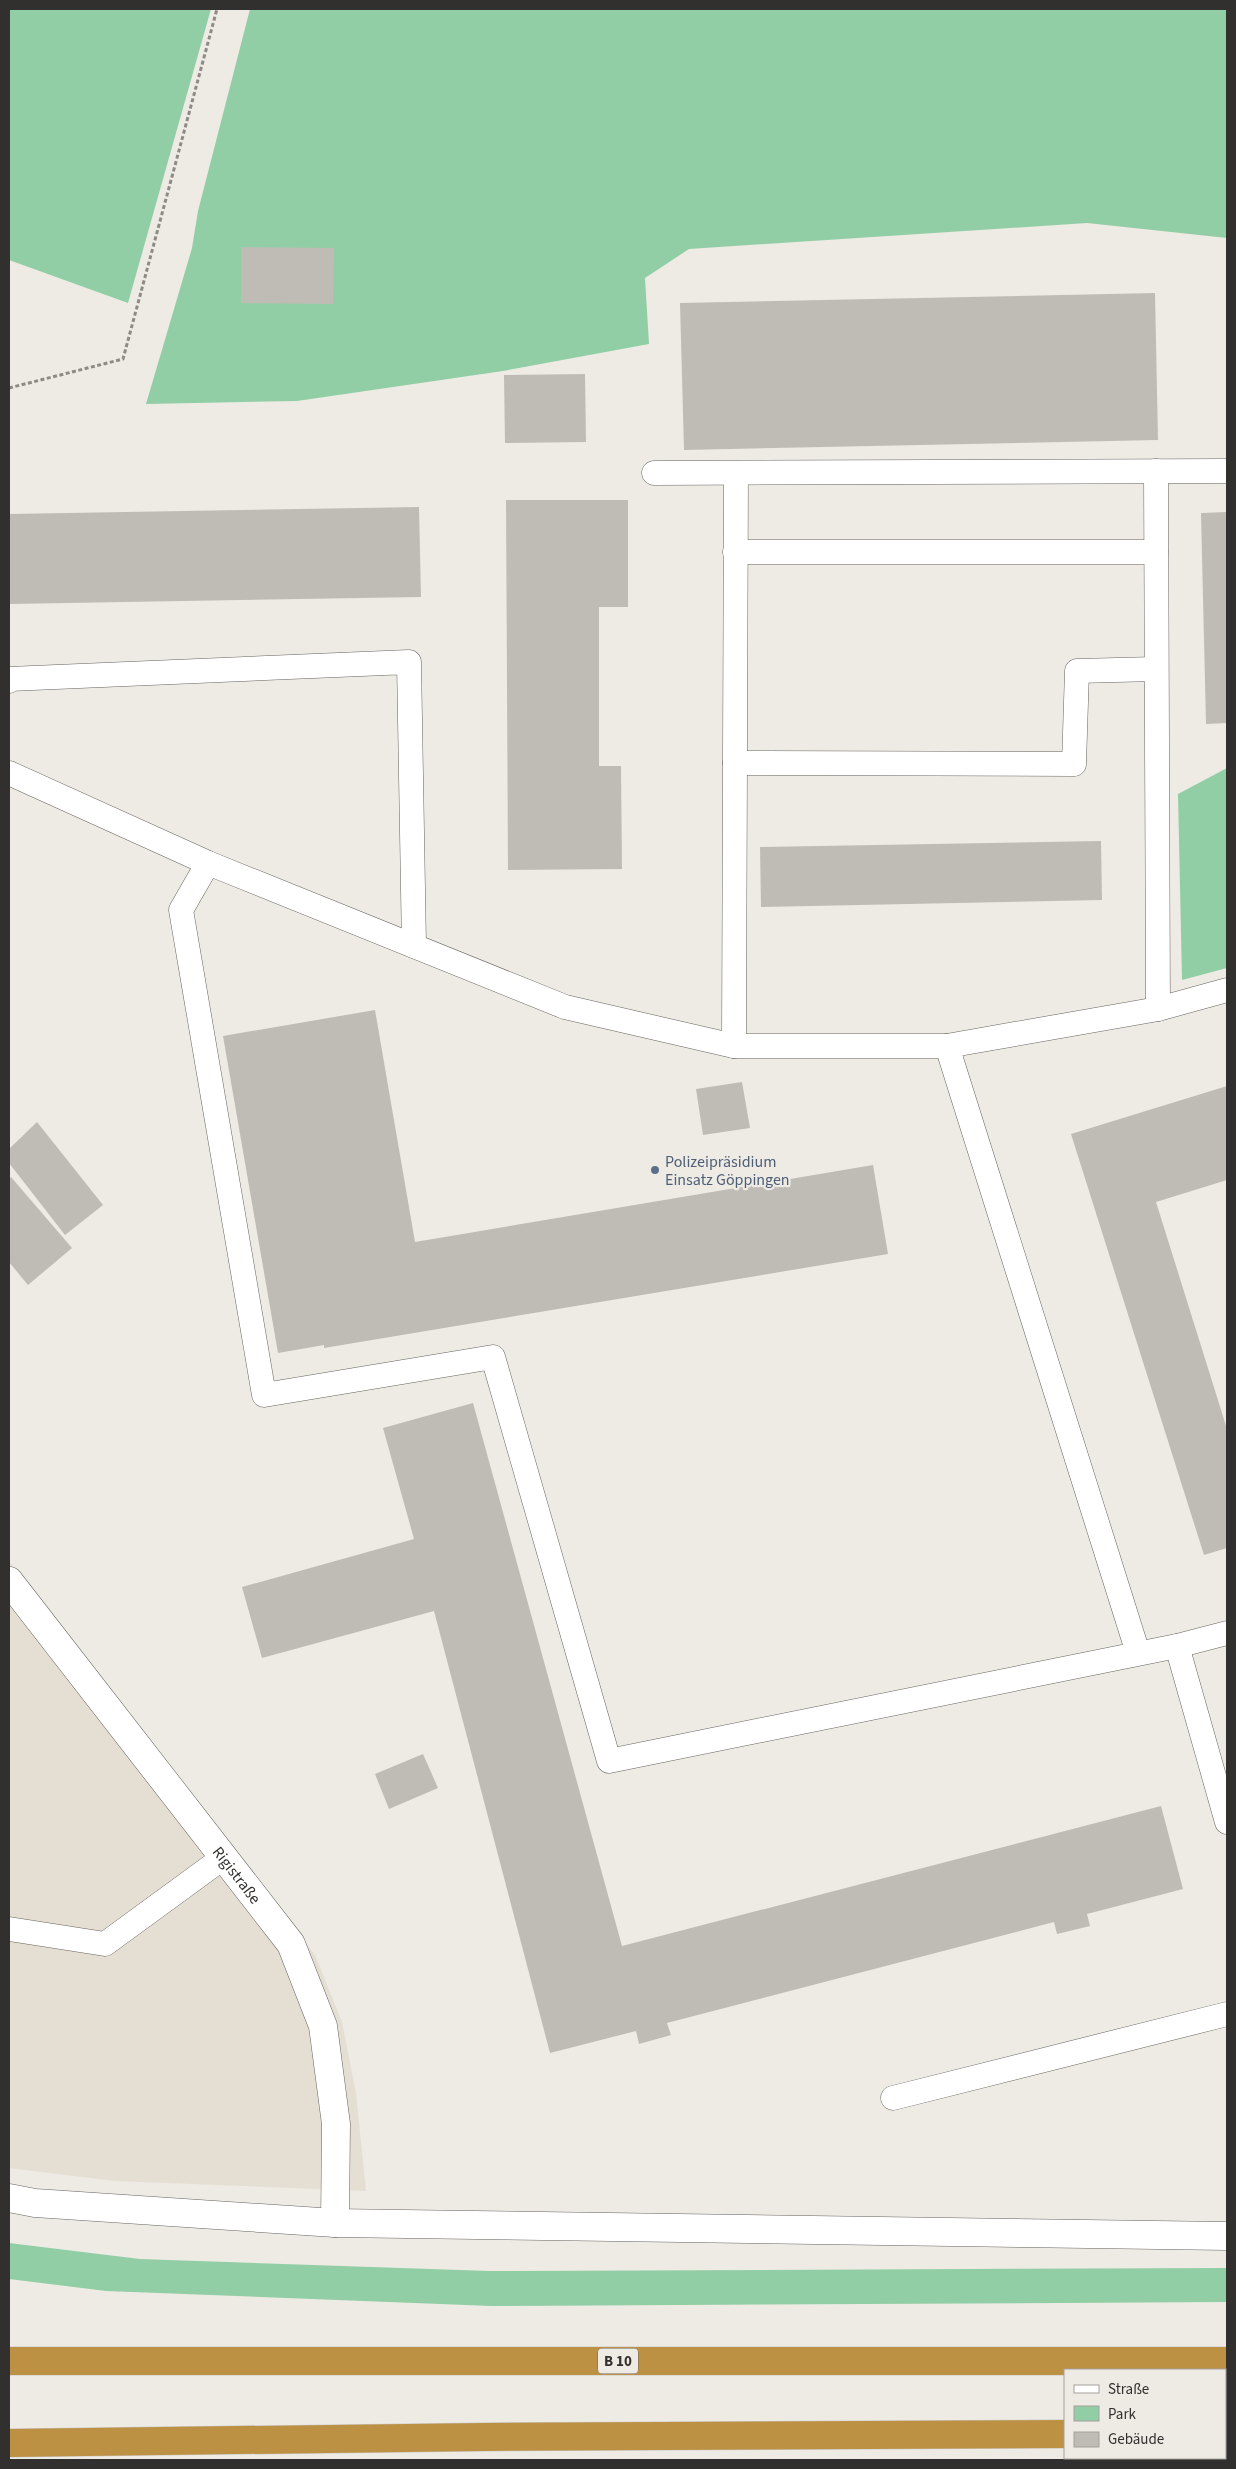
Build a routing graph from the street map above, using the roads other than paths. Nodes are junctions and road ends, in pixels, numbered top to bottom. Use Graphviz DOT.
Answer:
graph roads {
  1 [pos="1156,471"];
  2 [pos="1227,471"];
  3 [pos="654,473"];
  4 [pos="736,473"];
  5 [pos="736,552"];
  6 [pos="1156,552"];
  7 [pos="1156,669"];
  8 [pos="9,681"];
  9 [pos="735,763"];
  10 [pos="9,773"];
  11 [pos="208,863"];
  12 [pos="414,946"];
  13 [pos="1227,990"];
  14 [pos="1158,1009"];
  15 [pos="734,1046"];
  16 [pos="947,1046"];
  17 [pos="9,1581"];
  18 [pos="1227,1633"];
  19 [pos="1177,1646"];
  20 [pos="1138,1654"];
  21 [pos="1227,1822"];
  22 [pos="224,1857"];
  23 [pos="9,1929"];
  24 [pos="1227,2014"];
  25 [pos="893,2098"];
  26 [pos="9,2198"];
  27 [pos="335,2222"];
  28 [pos="1227,2236"];
  29 [pos="9,2361"];
  30 [pos="1227,2361"];
  31 [pos="1064,2434"];
  32 [pos="9,2443"];
  1 -- 2 [label="lane"];
  1 -- 4 [label="lane"];
  1 -- 6 [label="lane"];
  3 -- 4 [label="lane"];
  4 -- 5 [label="lane"];
  5 -- 6 [label="lane"];
  5 -- 9 [label="lane"];
  6 -- 7 [label="lane"];
  7 -- 9 [label="lane"];
  7 -- 14 [label="lane"];
  8 -- 12 [label="lane"];
  9 -- 15 [label="lane"];
  10 -- 11 [label="lane"];
  11 -- 12 [label="lane"];
  11 -- 20 [label="lane"];
  12 -- 15 [label="lane"];
  13 -- 14 [label="lane"];
  14 -- 16 [label="lane"];
  15 -- 16 [label="lane"];
  16 -- 20 [label="lane"];
  17 -- 22 [label="main road, Rigistraße"];
  18 -- 19 [label="lane"];
  19 -- 20 [label="lane"];
  19 -- 21 [label="lane"];
  22 -- 23 [label="lane"];
  22 -- 27 [label="main road, Rigistraße"];
  24 -- 25 [label="lane"];
  26 -- 27 [label="main road"];
  27 -- 28 [label="main road"];
  29 -- 30 [label="highway, B 10"];
  31 -- 32 [label="highway"];
}
